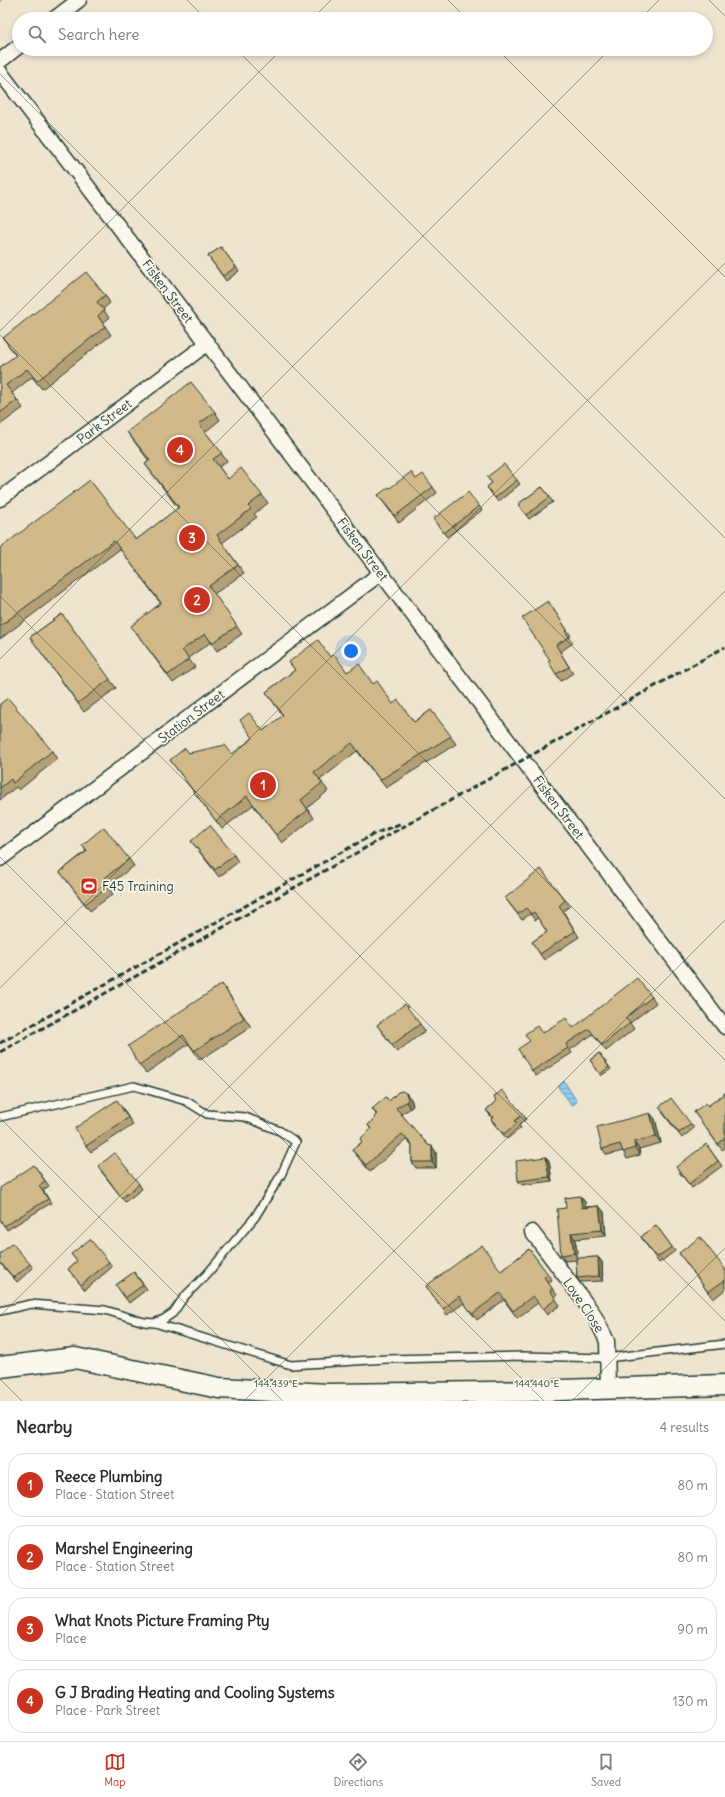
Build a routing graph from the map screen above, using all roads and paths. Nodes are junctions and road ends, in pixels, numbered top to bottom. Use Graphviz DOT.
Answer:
graph roads {
  1 [pos="79,0"];
  2 [pos="63,12"];
  3 [pos="12,52"];
  4 [pos="0,61"];
  5 [pos="0,72"];
  6 [pos="208,343"];
  7 [pos="0,499"];
  8 [pos="382,573"];
  9 [pos="0,859"];
  10 [pos="725,1027"];
  11 [pos="0,1117"];
  12 [pos="532,1232"];
  13 [pos="0,1311"];
  14 [pos="154,1323"];
  15 [pos="725,1344"];
  16 [pos="607,1358"];
  17 [pos="0,1367"];
  18 [pos="725,1385"];
  19 [pos="608,1389"];
  1 -- 2 [label="street"];
  3 -- 4 [label="street"];
  5 -- 6 [label="street, Fisken Street"];
  6 -- 7 [label="street, Park Street"];
  6 -- 8 [label="street, Fisken Street"];
  8 -- 9 [label="street, Station Street"];
  8 -- 10 [label="street, Fisken Street"];
  11 -- 14 [label="lane"];
  12 -- 16 [label="street, Love Close"];
  13 -- 14 [label="lane"];
  14 -- 16 [label="lane"];
  15 -- 16 [label="lane"];
  16 -- 19 [label="street, Love Close"];
  17 -- 19 [label="main road"];
  18 -- 19 [label="main road"];
}
